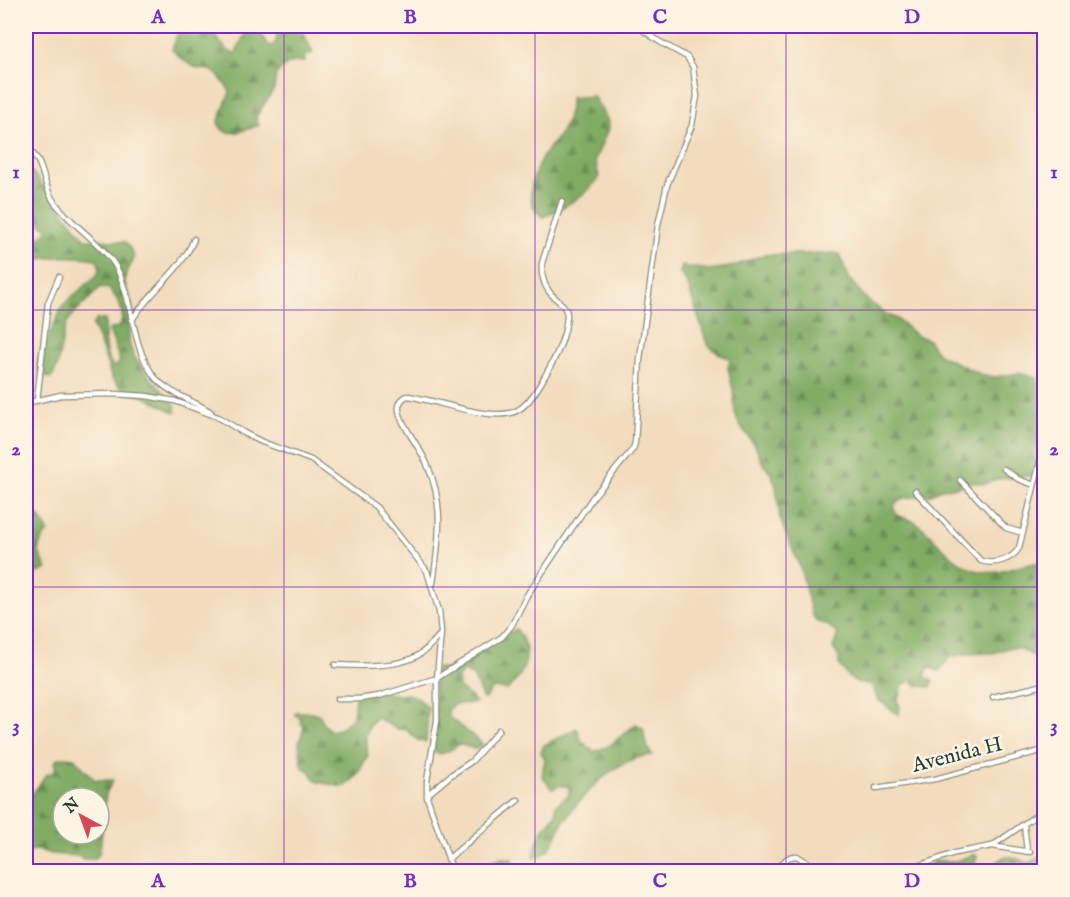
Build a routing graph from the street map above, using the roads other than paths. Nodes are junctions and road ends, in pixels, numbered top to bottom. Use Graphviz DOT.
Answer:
graph roads {
  1 [pos="31,26"];
  2 [pos="637,26"];
  3 [pos="26,30"];
  4 [pos="26,149"];
  5 [pos="562,201"];
  6 [pos="194,239"];
  7 [pos="59,277"];
  8 [pos="132,320"];
  9 [pos="37,400"];
  10 [pos="26,403"];
  11 [pos="218,417"];
  12 [pos="1044,459"];
  13 [pos="1004,469"];
  14 [pos="960,480"];
  15 [pos="1034,485"];
  16 [pos="915,491"];
  17 [pos="1023,533"];
  18 [pos="432,586"];
  19 [pos="441,634"];
  20 [pos="335,665"];
  21 [pos="437,678"];
  22 [pos="1044,686"];
  23 [pos="993,697"];
  24 [pos="337,699"];
  25 [pos="499,730"];
  26 [pos="1044,750"];
  27 [pos="876,788"];
  28 [pos="427,795"];
  29 [pos="518,800"];
  30 [pos="1044,810"];
  31 [pos="1036,817"];
  32 [pos="1044,817"];
  33 [pos="1024,825"];
  34 [pos="992,846"];
  35 [pos="448,859"];
  36 [pos="453,872"];
  37 [pos="777,872"];
  38 [pos="822,872"];
  39 [pos="901,872"];
  1 -- 3 [label="street"];
  2 -- 21 [label="street"];
  4 -- 8 [label="street"];
  5 -- 18 [label="street"];
  6 -- 8 [label="street"];
  7 -- 9 [label="street"];
  8 -- 11 [label="street"];
  9 -- 10 [label="street"];
  9 -- 11 [label="street"];
  11 -- 18 [label="street"];
  12 -- 15 [label="street"];
  13 -- 15 [label="street"];
  14 -- 17 [label="street"];
  15 -- 17 [label="street"];
  16 -- 17 [label="street"];
  18 -- 19 [label="street"];
  19 -- 20 [label="street"];
  19 -- 21 [label="street"];
  21 -- 24 [label="street"];
  21 -- 28 [label="street"];
  22 -- 23 [label="street"];
  25 -- 28 [label="street"];
  26 -- 27 [label="street, Avenida H"];
  28 -- 35 [label="street"];
  29 -- 35 [label="street"];
  30 -- 31 [label="street"];
  31 -- 32 [label="street"];
  31 -- 33 [label="street"];
  33 -- 34 [label="street"];
  33 -- 34 [label="street"];
  34 -- 39 [label="street"];
  35 -- 36 [label="street"];
  37 -- 38 [label="street"];
}
